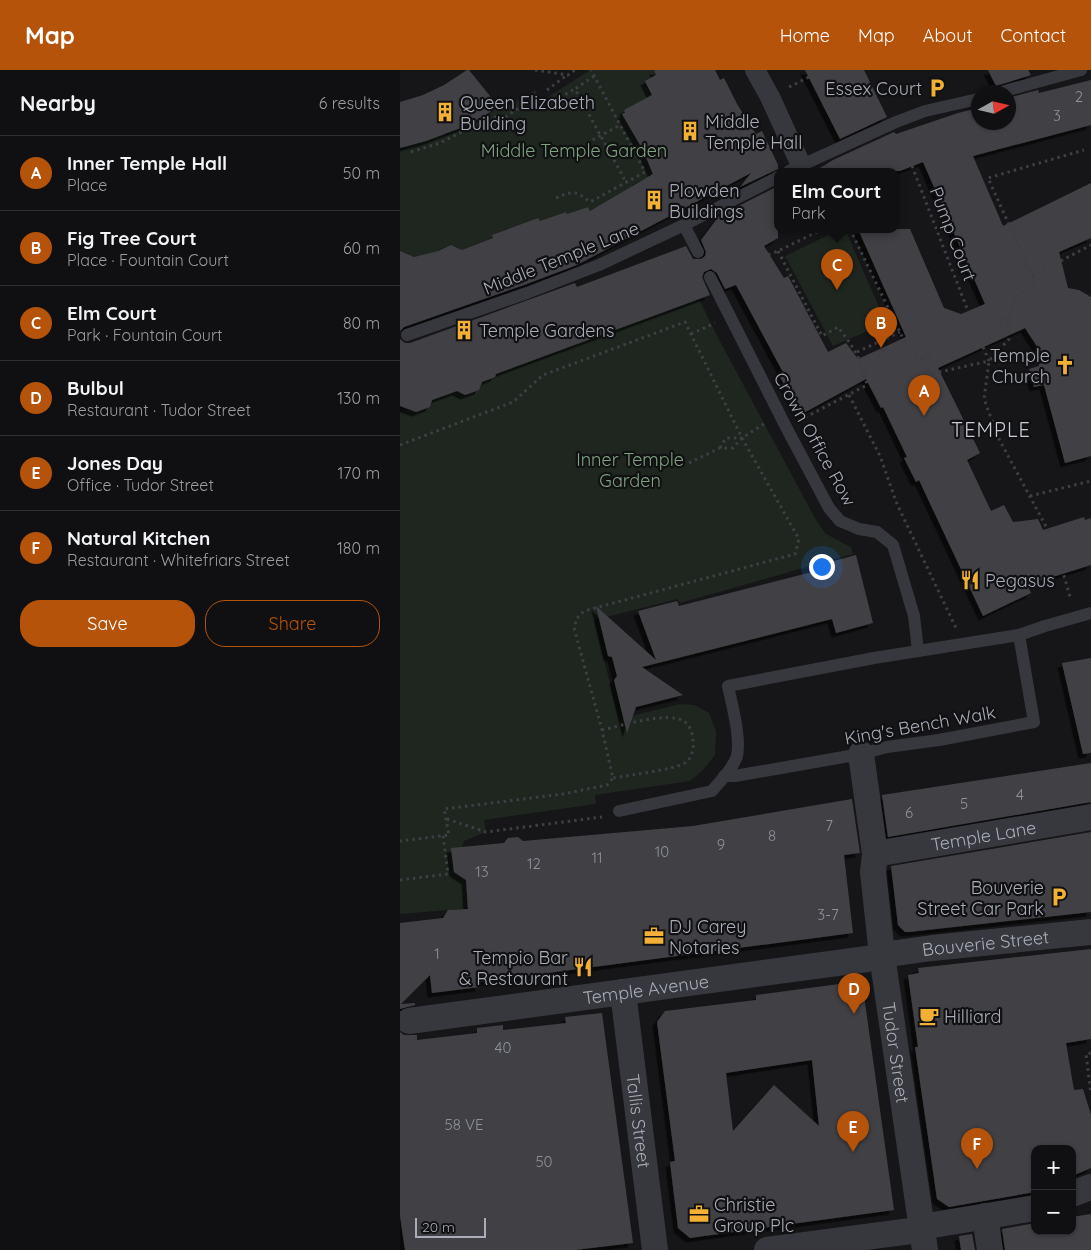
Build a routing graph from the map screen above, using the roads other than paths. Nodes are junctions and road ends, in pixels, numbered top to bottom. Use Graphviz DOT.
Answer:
graph roads {
  1 [pos="755,70"];
  2 [pos="1081,70"];
  3 [pos="1016,88"];
  4 [pos="971,100"];
  5 [pos="795,168"];
  6 [pos="774,179"];
  7 [pos="684,225"];
  8 [pos="698,252"];
  9 [pos="710,277"];
  10 [pos="407,335"];
  11 [pos="1091,613"];
  12 [pos="1019,635"];
  13 [pos="918,651"];
  14 [pos="861,754"];
  15 [pos="724,776"];
  16 [pos="619,810"];
  17 [pos="1091,817"];
  18 [pos="875,854"];
  19 [pos="1091,932"];
  20 [pos="882,955"];
  21 [pos="623,992"];
  22 [pos="409,1021"];
  23 [pos="1091,1187"];
  24 [pos="1076,1193"];
  25 [pos="1031,1209"];
  26 [pos="984,1216"];
  27 [pos="923,1238"];
  28 [pos="655,1250"];
  29 [pos="767,1250"];
  30 [pos="990,1250"];
  1 -- 5 [label="street"];
  2 -- 3 [label="lane"];
  4 -- 5 [label="lane"];
  6 -- 7 [label="lane, Middle Temple Lane"];
  7 -- 8 [label="lane"];
  7 -- 10 [label="lane, Middle Temple Lane"];
  9 -- 13 [label="lane, Crown Office Row"];
  11 -- 12 [label="lane"];
  12 -- 13 [label="lane"];
  12 -- 14 [label="lane, King's Bench Walk"];
  13 -- 15 [label="lane"];
  14 -- 15 [label="lane, King's Bench Walk"];
  14 -- 18 [label="street, Tudor Street"];
  15 -- 16 [label="lane"];
  17 -- 18 [label="street, Temple Lane"];
  18 -- 20 [label="street, Tudor Street"];
  19 -- 20 [label="street, Bouverie Street"];
  20 -- 21 [label="street, Temple Avenue"];
  20 -- 27 [label="street, Tudor Street"];
  21 -- 22 [label="street, Temple Avenue"];
  21 -- 28 [label="street, Tallis Street"];
  23 -- 24 [label="street"];
  25 -- 26 [label="street"];
  26 -- 27 [label="street"];
  26 -- 30 [label="street"];
  27 -- 29 [label="street"];
}
